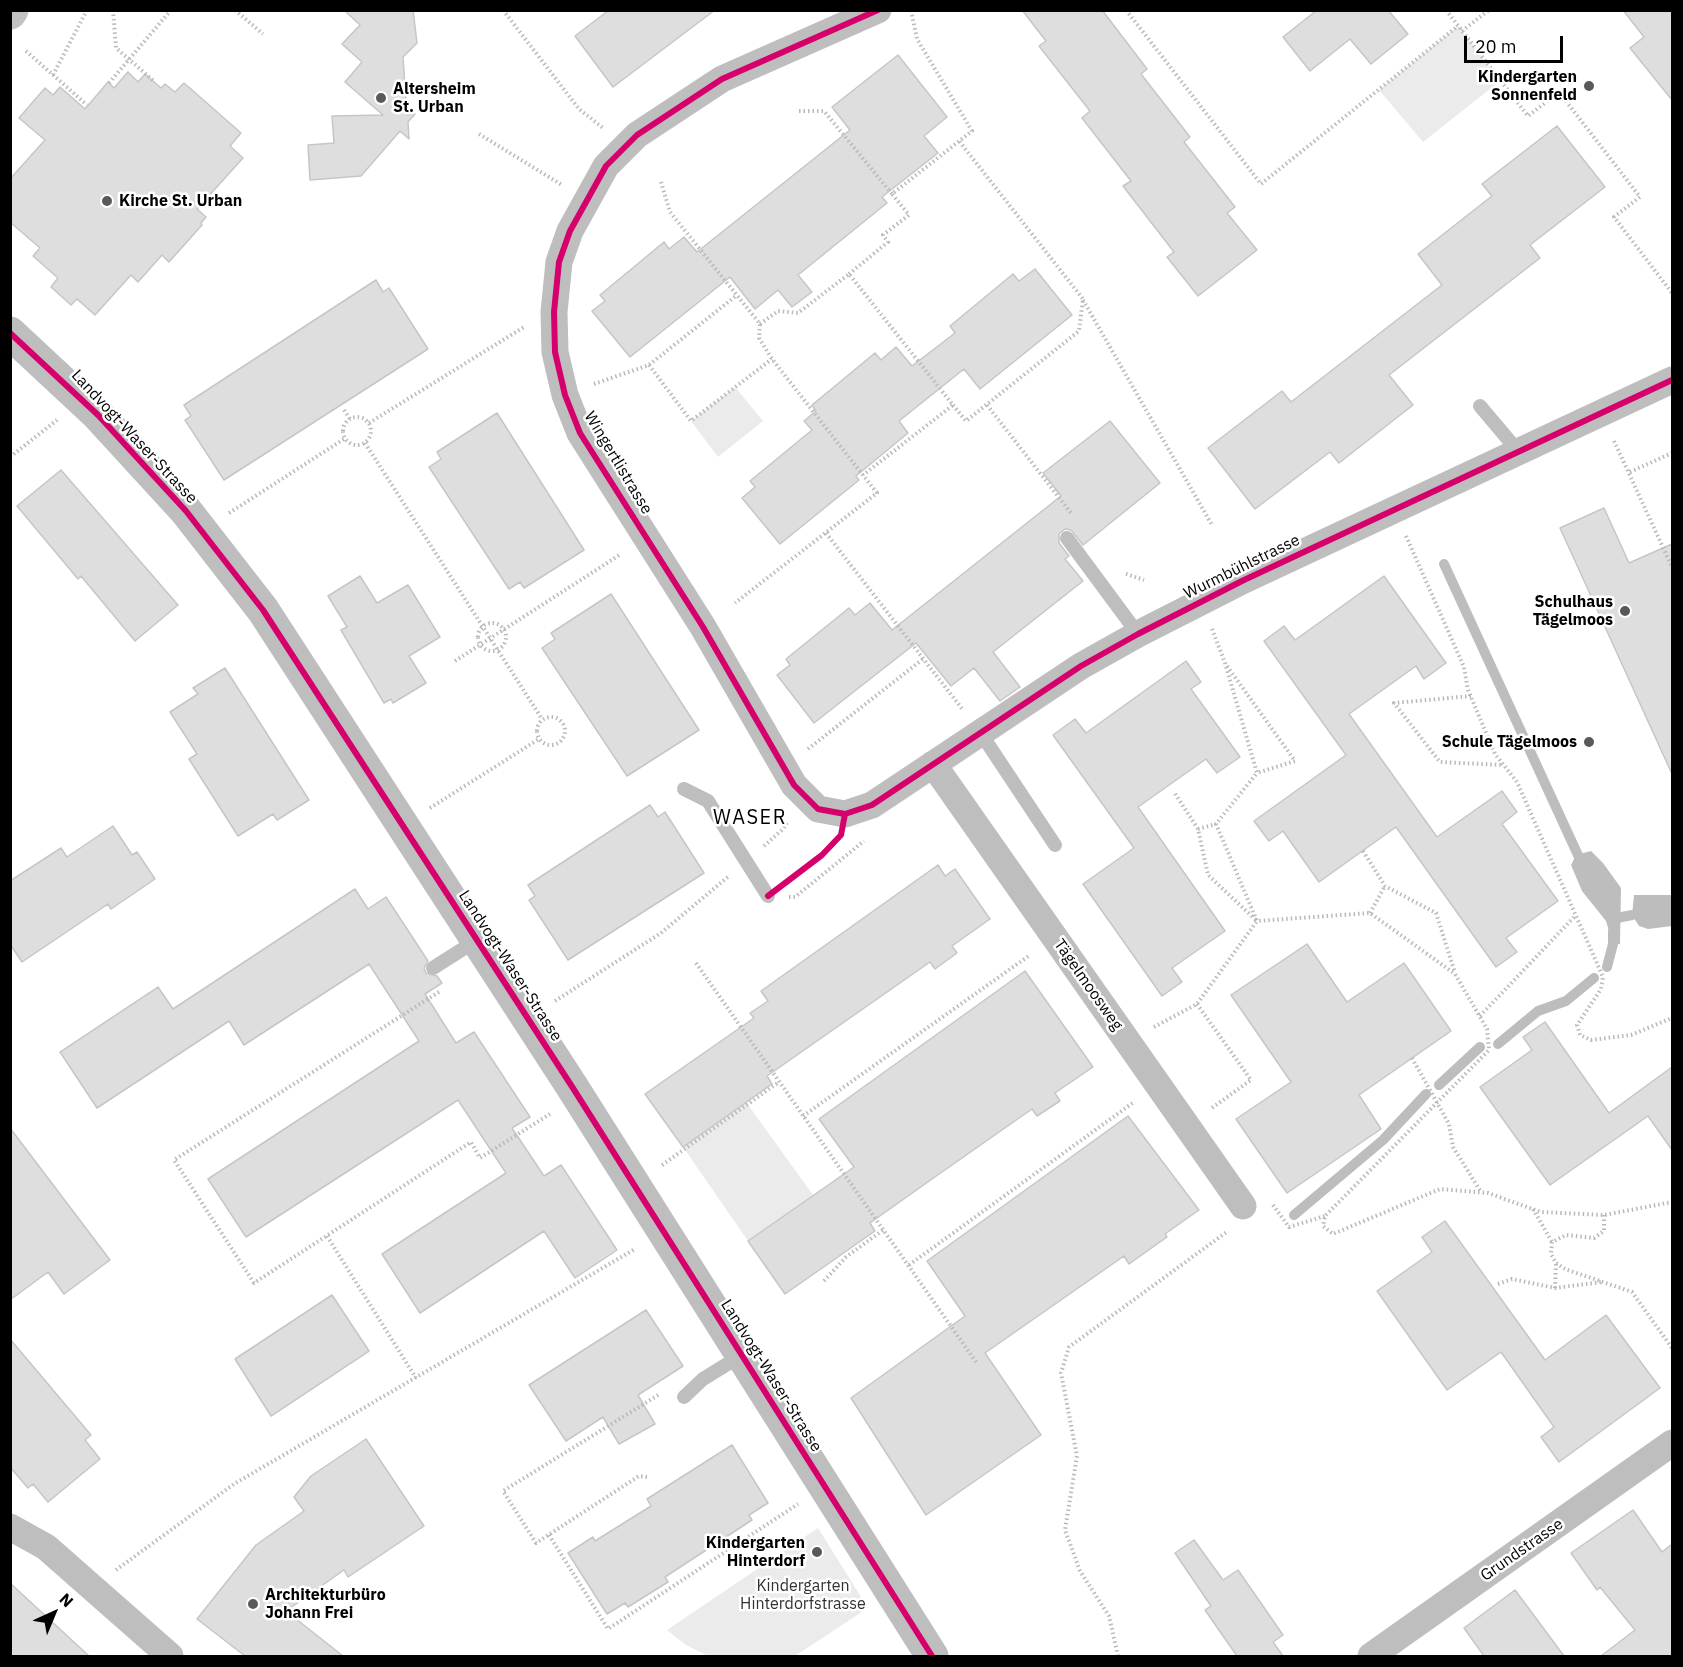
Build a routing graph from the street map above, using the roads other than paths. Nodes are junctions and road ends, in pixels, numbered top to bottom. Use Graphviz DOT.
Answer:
graph roads {
  1 [pos="878,10"];
  2 [pos="10,333"];
  3 [pos="1672,380"];
  4 [pos="1480,406"];
  5 [pos="1518,451"];
  6 [pos="1067,538"];
  7 [pos="1138,634"];
  8 [pos="980,732"];
  9 [pos="933,764"];
  10 [pos="684,789"];
  11 [pos="845,814"];
  12 [pos="1055,845"];
  13 [pos="768,896"];
  14 [pos="477,940"];
  15 [pos="434,968"];
  16 [pos="1243,1206"];
  17 [pos="742,1355"];
  18 [pos="684,1397"];
  19 [pos="1672,1443"];
  20 [pos="10,1527"];
  21 [pos="170,1656"];
  22 [pos="932,1656"];
  23 [pos="1371,1656"];
  1 -- 11 [label="street, Wingertlistrasse"];
  2 -- 14 [label="street, Landvogt-Waser-Strasse"];
  3 -- 5 [label="street, Wurmbühlstrasse"];
  4 -- 5 [label="lane"];
  5 -- 7 [label="street, Wurmbühlstrasse"];
  6 -- 7 [label="lane"];
  7 -- 8 [label="street, Wurmbühlstrasse"];
  8 -- 9 [label="street, Wurmbühlstrasse"];
  8 -- 12 [label="lane"];
  9 -- 11 [label="street, Wurmbühlstrasse"];
  9 -- 16 [label="street, Tägelmoosweg"];
  10 -- 13 [label="lane"];
  14 -- 15 [label="lane"];
  14 -- 17 [label="street, Landvogt-Waser-Strasse"];
  17 -- 18 [label="lane"];
  17 -- 22 [label="street, Landvogt-Waser-Strasse"];
  19 -- 23 [label="street, Grundstrasse"];
  20 -- 21 [label="street"];
}
